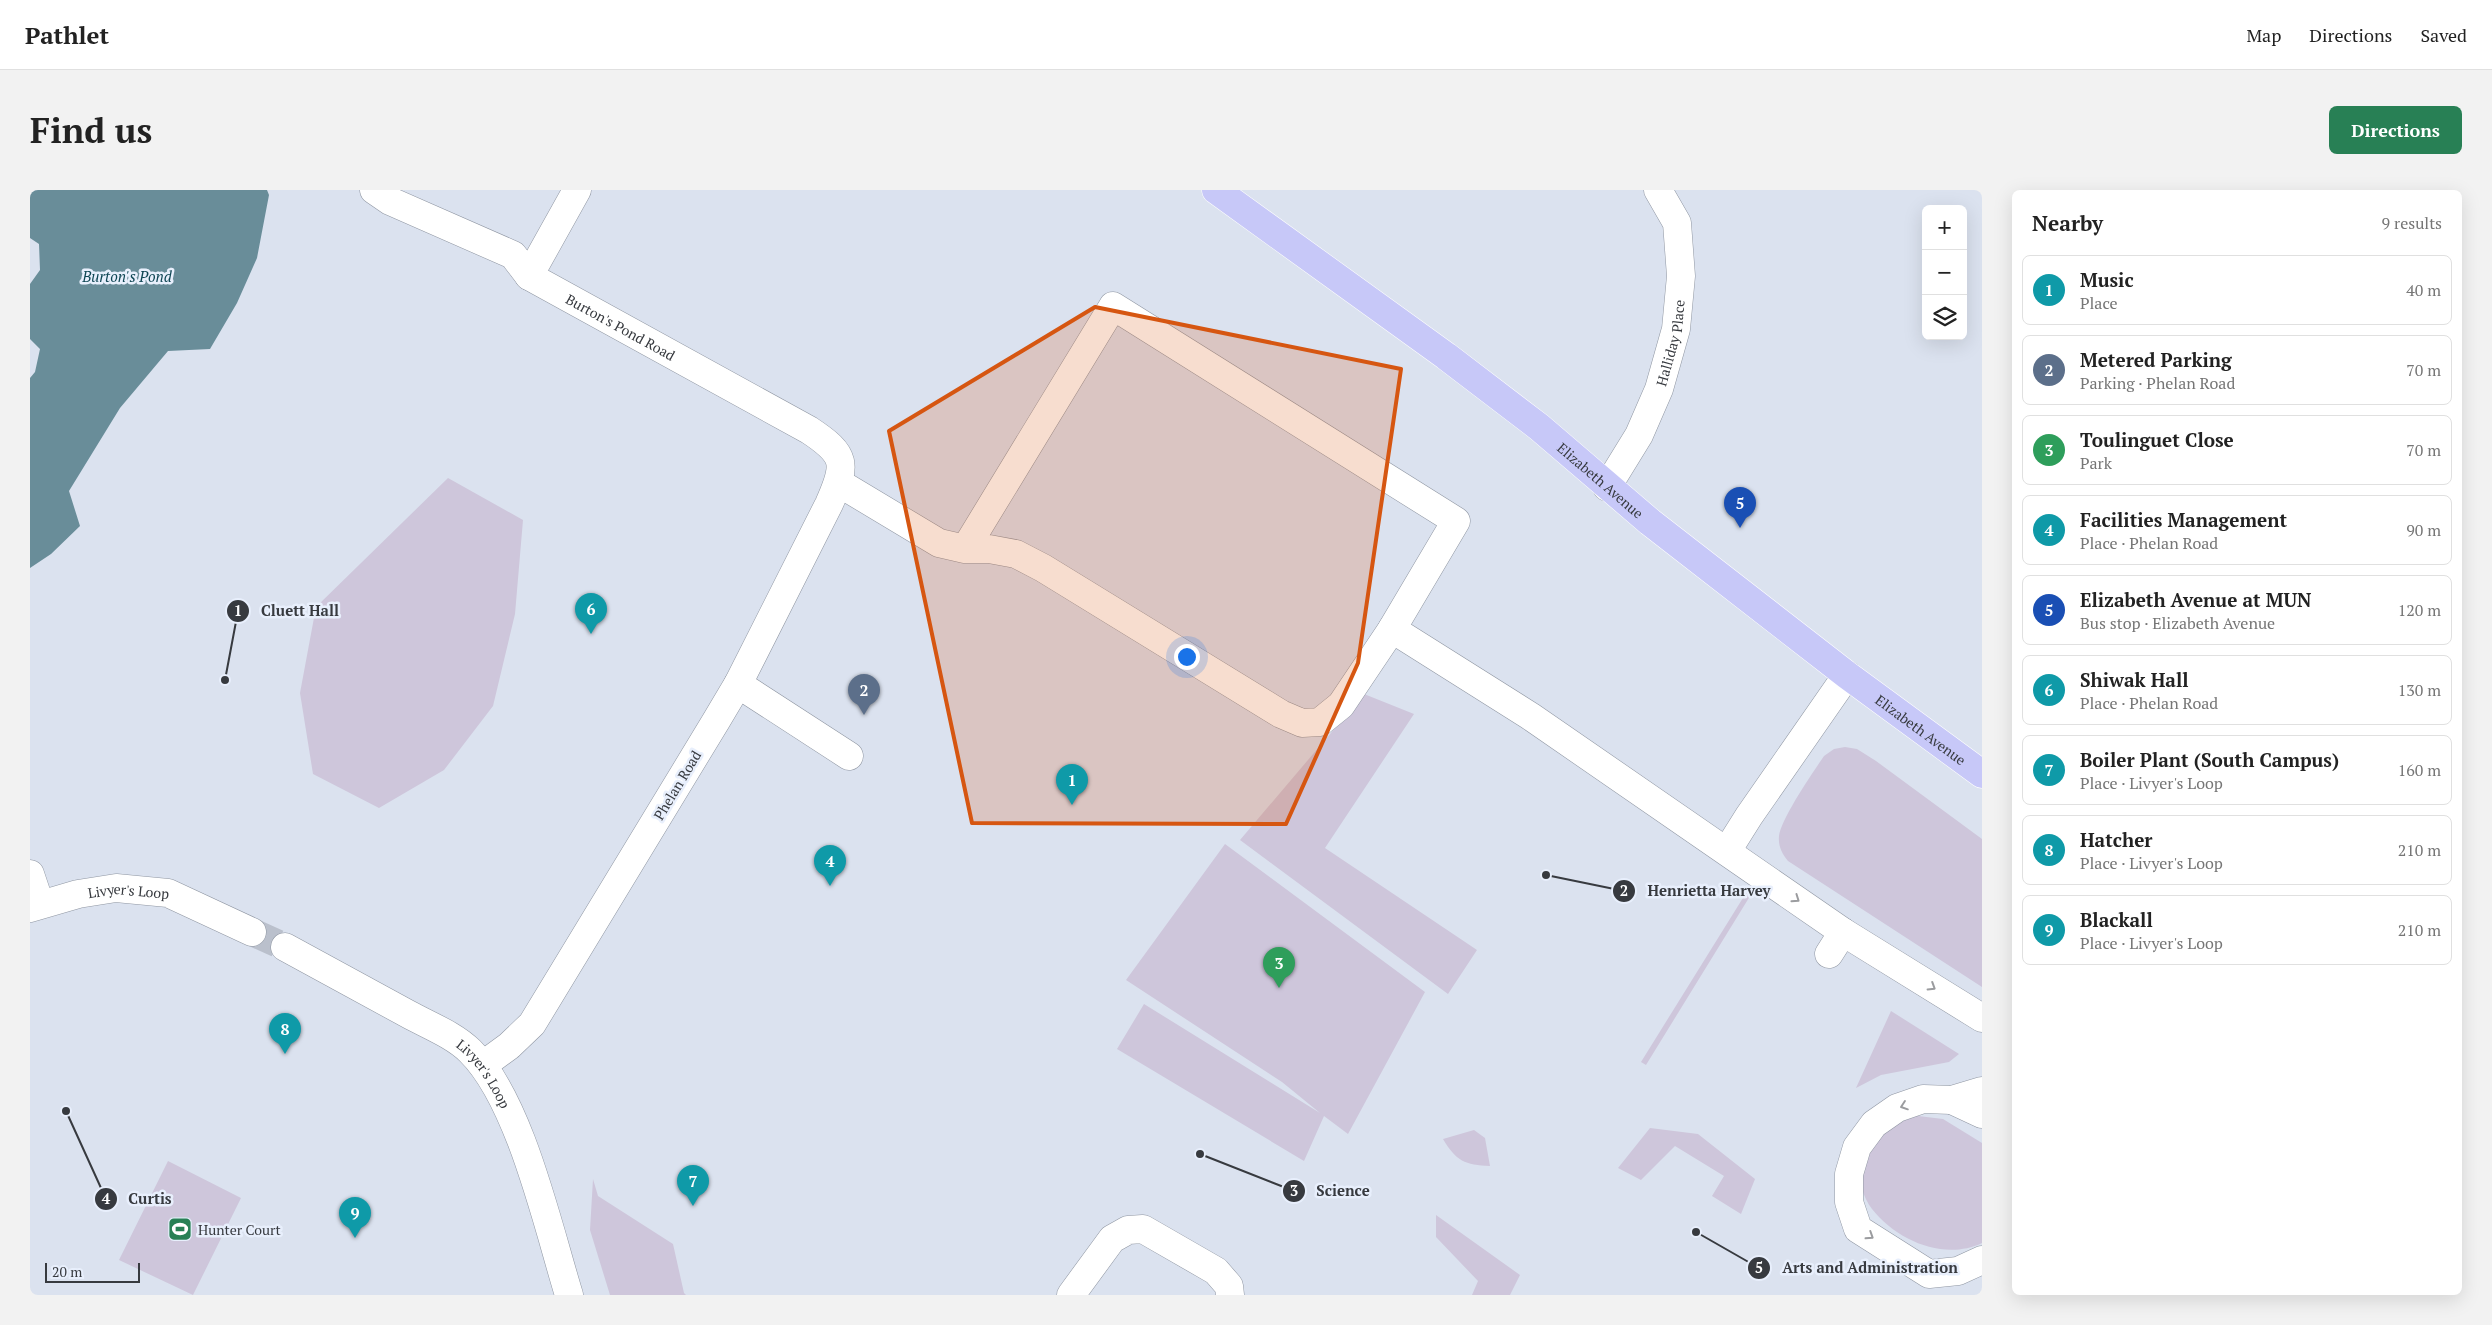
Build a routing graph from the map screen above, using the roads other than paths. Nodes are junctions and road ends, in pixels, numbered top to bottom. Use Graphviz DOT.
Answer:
graph roads {
  1 [pos="374,190"];
  2 [pos="577,190"];
  3 [pos="1216,190"];
  4 [pos="1658,190"];
  5 [pos="529,276"];
  6 [pos="839,483"];
  7 [pos="1607,487"];
  8 [pos="965,548"];
  9 [pos="1392,629"];
  10 [pos="1847,675"];
  11 [pos="738,684"];
  12 [pos="849,756"];
  13 [pos="1982,774"];
  14 [pos="1727,851"];
  15 [pos="30,874"];
  16 [pos="35,906"];
  17 [pos="252,932"];
  18 [pos="1844,932"];
  19 [pos="285,947"];
  20 [pos="1829,954"];
  21 [pos="1982,1018"];
  22 [pos="484,1065"];
  23 [pos="1982,1091"];
  24 [pos="1952,1100"];
  25 [pos="1982,1114"];
  26 [pos="1982,1260"];
  27 [pos="569,1295"];
  28 [pos="1072,1295"];
  29 [pos="1230,1295"];
  1 -- 5 [label="street, Burton's Pond Road"];
  2 -- 5 [label="street"];
  3 -- 7 [label="main road, Elizabeth Avenue"];
  4 -- 7 [label="street, Halliday Place"];
  5 -- 6 [label="street, Burton's Pond Road"];
  6 -- 8 [label="street"];
  6 -- 11 [label="street, Phelan Road"];
  7 -- 10 [label="main road, Elizabeth Avenue"];
  8 -- 9 [label="street"];
  8 -- 9 [label="street"];
  9 -- 14 [label="street"];
  10 -- 13 [label="main road, Elizabeth Avenue"];
  10 -- 14 [label="street"];
  11 -- 12 [label="street"];
  11 -- 22 [label="street, Phelan Road"];
  14 -- 18 [label="street, one-way"];
  15 -- 16 [label="street"];
  16 -- 17 [label="street, Livyer's Loop"];
  18 -- 20 [label="street"];
  18 -- 21 [label="street, one-way"];
  19 -- 22 [label="street, Livyer's Loop"];
  22 -- 27 [label="street, Livyer's Loop"];
  23 -- 24 [label="street"];
  24 -- 25 [label="street"];
  24 -- 26 [label="street, one-way"];
  28 -- 29 [label="street"];
}
